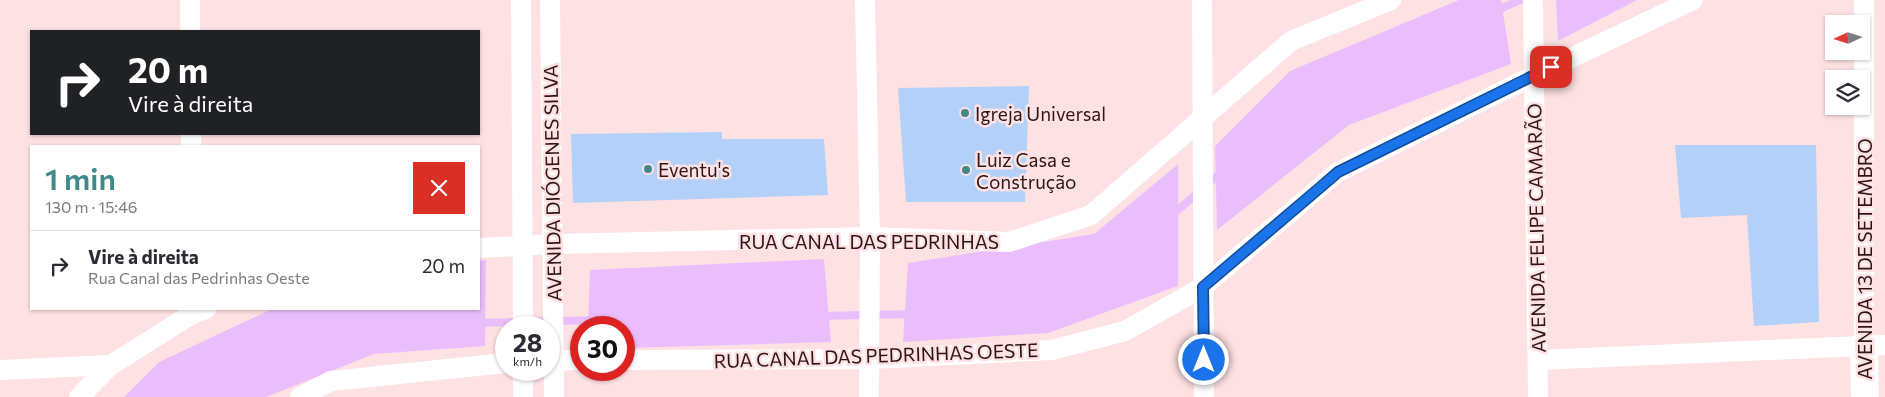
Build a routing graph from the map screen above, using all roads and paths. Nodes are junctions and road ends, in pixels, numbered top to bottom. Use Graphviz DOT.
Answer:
graph roads {
  1 [pos="190,0"];
  2 [pos="520,0"];
  3 [pos="550,0"];
  4 [pos="865,0"];
  5 [pos="1202,0"];
  6 [pos="1391,0"];
  7 [pos="1533,0"];
  8 [pos="1693,0"];
  9 [pos="1864,0"];
  10 [pos="190,30"];
  11 [pos="1533,66"];
  12 [pos="1202,118"];
  13 [pos="870,237"];
  14 [pos="553,244"];
  15 [pos="523,246"];
  16 [pos="480,248"];
  17 [pos="1203,287"];
  18 [pos="196,310"];
  19 [pos="523,316"];
  20 [pos="554,316"];
  21 [pos="1875,345"];
  22 [pos="869,359"];
  23 [pos="635,360"];
  24 [pos="1538,360"];
  25 [pos="495,364"];
  26 [pos="111,365"];
  27 [pos="0,370"];
  28 [pos="523,381"];
  29 [pos="553,381"];
  30 [pos="79,397"];
  31 [pos="300,397"];
  32 [pos="523,397"];
  33 [pos="554,397"];
  34 [pos="869,397"];
  35 [pos="1204,397"];
  36 [pos="1538,397"];
  37 [pos="1865,397"];
  1 -- 10 [label="street"];
  2 -- 15 [label="street, AVENIDA DIÓGENES SILVA"];
  3 -- 14 [label="street, AVENIDA DIÓGENES SILVA"];
  4 -- 13 [label="street"];
  5 -- 12 [label="street"];
  6 -- 12 [label="street, RUA CANAL DAS PEDRINHAS"];
  7 -- 11 [label="street, AVENIDA FELIPE CAMARÃO"];
  8 -- 11 [label="street, RUA CANAL DAS PEDRINHAS OESTE"];
  9 -- 21 [label="street, AVENIDA 13 DE SETEMBRO"];
  11 -- 17 [label="street, RUA CANAL DAS PEDRINHAS OESTE"];
  11 -- 24 [label="street, AVENIDA FELIPE CAMARÃO"];
  12 -- 13 [label="street, RUA CANAL DAS PEDRINHAS"];
  12 -- 17 [label="street"];
  13 -- 14 [label="street, RUA CANAL DAS PEDRINHAS"];
  13 -- 22 [label="street"];
  14 -- 15 [label="street, RUA CANAL DAS PEDRINHAS"];
  14 -- 20 [label="street, AVENIDA DIÓGENES SILVA"];
  15 -- 16 [label="street, RUA CANAL DAS PEDRINHAS"];
  15 -- 19 [label="street, AVENIDA DIÓGENES SILVA"];
  17 -- 22 [label="street, RUA CANAL DAS PEDRINHAS OESTE"];
  17 -- 35 [label="street"];
  18 -- 26 [label="street"];
  21 -- 24 [label="street"];
  21 -- 37 [label="street, AVENIDA 13 DE SETEMBRO"];
  22 -- 23 [label="street, RUA CANAL DAS PEDRINHAS OESTE"];
  22 -- 34 [label="street"];
  24 -- 36 [label="street, AVENIDA FELIPE CAMARÃO"];
  25 -- 31 [label="street"];
  26 -- 27 [label="street"];
  26 -- 30 [label="street"];
  28 -- 32 [label="street"];
  29 -- 33 [label="street, AVENIDA DIÓGENES SILVA"];
}
